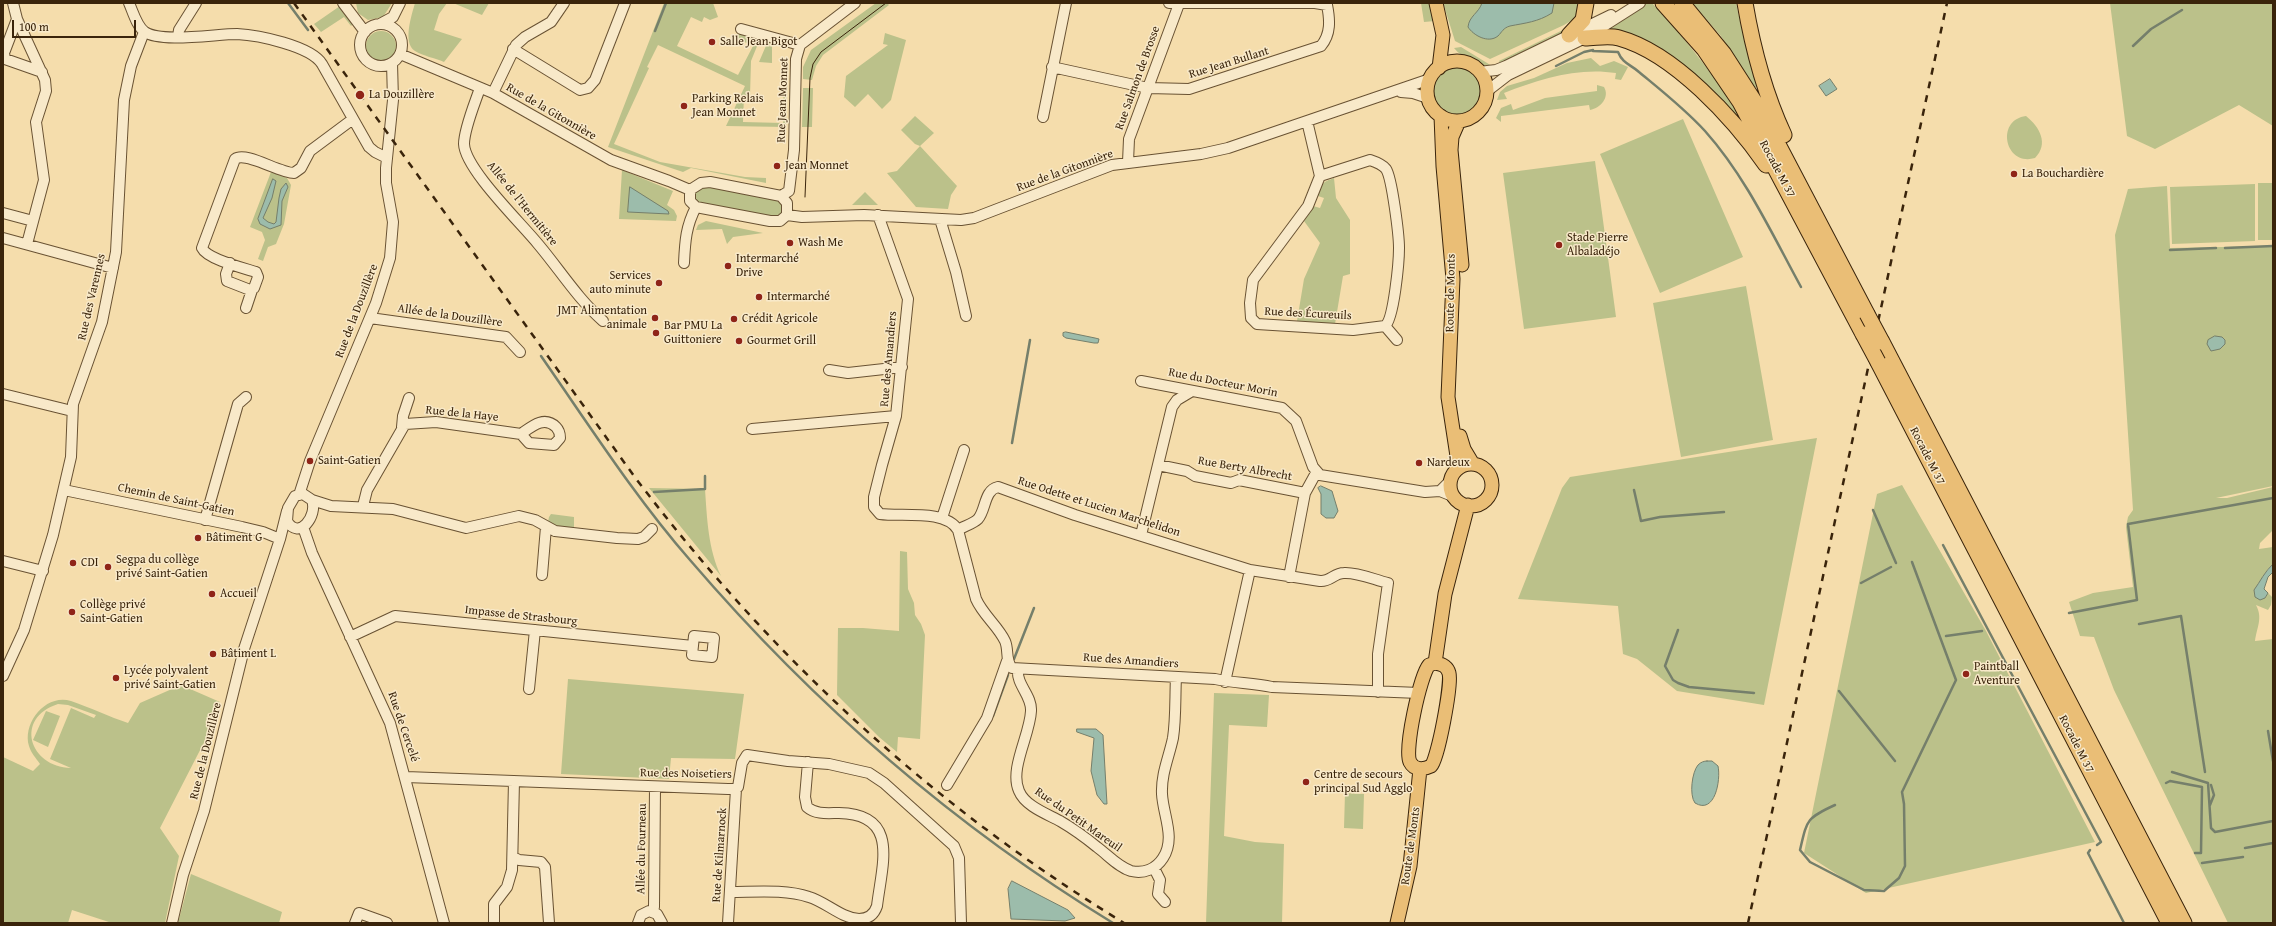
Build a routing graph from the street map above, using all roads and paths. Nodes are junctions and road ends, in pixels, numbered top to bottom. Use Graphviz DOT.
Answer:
graph roads {
  1 [pos="13,3"];
  2 [pos="129,3"];
  3 [pos="196,3"];
  4 [pos="344,3"];
  5 [pos="351,3"];
  6 [pos="400,3"];
  7 [pos="564,3"];
  8 [pos="625,3"];
  9 [pos="855,3"];
  10 [pos="1066,3"];
  11 [pos="1436,3"];
  12 [pos="1586,3"];
  13 [pos="1663,3"];
  14 [pos="1682,3"];
  15 [pos="1745,3"];
  16 [pos="1174,4"];
  17 [pos="1634,4"];
  18 [pos="351,14"];
  19 [pos="395,14"];
  20 [pos="17,19"];
  21 [pos="380,24"];
  22 [pos="741,29"];
  23 [pos="144,32"];
  24 [pos="365,32"];
  25 [pos="398,33"];
  26 [pos="1443,35"];
  27 [pos="1569,35"];
  28 [pos="178,36"];
  29 [pos="1585,38"];
  30 [pos="800,45"];
  31 [pos="512,50"];
  32 [pos="400,54"];
  33 [pos="1461,62"];
  34 [pos="392,63"];
  35 [pos="372,64"];
  36 [pos="1052,67"];
  37 [pos="1439,68"];
  38 [pos="42,72"];
  39 [pos="1479,72"];
  40 [pos="1430,79"];
  41 [pos="480,88"];
  42 [pos="1148,88"];
  43 [pos="1392,91"];
  44 [pos="1486,92"];
  45 [pos="493,93"];
  46 [pos="1428,98"];
  47 [pos="393,100"];
  48 [pos="1441,116"];
  49 [pos="1043,117"];
  50 [pos="353,119"];
  51 [pos="1307,121"];
  52 [pos="1459,121"];
  53 [pos="387,158"];
  54 [pos="1128,162"];
  55 [pos="1320,176"];
  56 [pos="1800,184"];
  57 [pos="690,190"];
  58 [pos="781,196"];
  59 [pos="696,207"];
  60 [pos="1798,210"];
  61 [pos="3,213"];
  62 [pos="787,215"];
  63 [pos="878,215"];
  64 [pos="940,219"];
  65 [pos="33,221"];
  66 [pos="3,238"];
  67 [pos="27,244"];
  68 [pos="684,262"];
  69 [pos="230,263"];
  70 [pos="113,268"];
  71 [pos="252,290"];
  72 [pos="246,308"];
  73 [pos="966,316"];
  74 [pos="370,318"];
  75 [pos="603,321"];
  76 [pos="1385,326"];
  77 [pos="1397,340"];
  78 [pos="520,352"];
  79 [pos="902,368"];
  80 [pos="829,370"];
  81 [pos="1141,381"];
  82 [pos="1192,391"];
  83 [pos="3,394"];
  84 [pos="246,397"];
  85 [pos="409,398"];
  86 [pos="72,411"];
  87 [pos="896,416"];
  88 [pos="402,427"];
  89 [pos="752,429"];
  90 [pos="521,434"];
  91 [pos="964,450"];
  92 [pos="1473,464"];
  93 [pos="1158,465"];
  94 [pos="1316,473"];
  95 [pos="1454,475"];
  96 [pos="305,476"];
  97 [pos="64,490"];
  98 [pos="1440,490"];
  99 [pos="1305,493"];
  100 [pos="299,494"];
  101 [pos="1454,497"];
  102 [pos="311,499"];
  103 [pos="1468,505"];
  104 [pos="331,506"];
  105 [pos="363,506"];
  106 [pos="287,511"];
  107 [pos="313,513"];
  108 [pos="942,518"];
  109 [pos="205,520"];
  110 [pos="290,525"];
  111 [pos="303,527"];
  112 [pos="546,527"];
  113 [pos="652,529"];
  114 [pos="958,530"];
  115 [pos="1140,535"];
  116 [pos="280,539"];
  117 [pos="3,561"];
  118 [pos="1250,570"];
  119 [pos="43,571"];
  120 [pos="542,575"];
  121 [pos="1289,577"];
  122 [pos="535,630"];
  123 [pos="350,637"];
  124 [pos="693,646"];
  125 [pos="1007,661"];
  126 [pos="1435,663"];
  127 [pos="1018,669"];
  128 [pos="3,676"];
  129 [pos="1176,677"];
  130 [pos="1225,682"];
  131 [pos="529,689"];
  132 [pos="1378,692"];
  133 [pos="1418,693"];
  134 [pos="808,762"];
  135 [pos="1420,769"];
  136 [pos="406,777"];
  137 [pos="514,780"];
  138 [pos="947,785"];
  139 [pos="655,787"];
  140 [pos="736,789"];
  141 [pos="513,857"];
  142 [pos="1154,868"];
  143 [pos="730,892"];
  144 [pos="1165,902"];
  145 [pos="652,912"];
  146 [pos="375,921"];
  147 [pos="172,923"];
  148 [pos="355,923"];
  149 [pos="387,923"];
  150 [pos="444,923"];
  151 [pos="494,923"];
  152 [pos="549,923"];
  153 [pos="638,923"];
  154 [pos="662,923"];
  155 [pos="728,923"];
  156 [pos="961,923"];
  157 [pos="1398,923"];
  158 [pos="2169,923"];
  159 [pos="2184,923"];
  1 -- 20 [label="street"];
  2 -- 23 [label="street"];
  3 -- 28 [label="street"];
  4 -- 18 [label="street"];
  5 -- 18 [label="street"];
  6 -- 19 [label="street"];
  7 -- 31 [label="street"];
  8 -- 31 [label="street"];
  9 -- 30 [label="street, Rue Jean Monnet"];
  10 -- 36 [label="street"];
  11 -- 26 [label="main road"];
  12 -- 27 [label="highway"];
  13 -- 60 [label="highway, Rocade M 37"];
  14 -- 56 [label="highway, Rocade M 37"];
  15 -- 56 [label="highway"];
  16 -- 42 [label="street, Rue Salmon de Brosse"];
  16 -- 42 [label="street, Rue Jean Bullant"];
  17 -- 27 [label="street"];
  17 -- 29 [label="street"];
  18 -- 24 [label="street"];
  19 -- 21 [label="street"];
  19 -- 25 [label="street"];
  20 -- 38 [label="street"];
  20 -- 38 [label="street"];
  21 -- 24 [label="street"];
  21 -- 25 [label="street"];
  22 -- 30 [label="street"];
  23 -- 28 [label="street"];
  23 -- 70 [label="street, Rue des Varennes"];
  24 -- 35 [label="street"];
  25 -- 32 [label="street"];
  26 -- 33 [label="main road"];
  26 -- 37 [label="main road"];
  27 -- 39 [label="street"];
  28 -- 50 [label="street"];
  29 -- 44 [label="street"];
  29 -- 60 [label="highway"];
  30 -- 58 [label="street, Rue Jean Monnet"];
  31 -- 45 [label="street"];
  32 -- 34 [label="street"];
  32 -- 41 [label="street, Rue de la Gitonnière"];
  33 -- 37 [label="main road"];
  33 -- 39 [label="main road"];
  34 -- 35 [label="street"];
  34 -- 47 [label="street, Rue de la Douzillère"];
  35 -- 47 [label="street, Rue de la Douzillère"];
  36 -- 42 [label="street, Rue Jean Bullant"];
  36 -- 49 [label="street"];
  37 -- 40 [label="main road"];
  38 -- 65 [label="street"];
  39 -- 44 [label="main road"];
  40 -- 43 [label="street, Rue de la Gitonnière"];
  40 -- 46 [label="main road"];
  41 -- 45 [label="street, Rue de la Gitonnière"];
  41 -- 75 [label="street, Allée de l'Hermitière"];
  42 -- 54 [label="street, Rue Salmon de Brosse"];
  43 -- 46 [label="street, Rue de la Gitonnière"];
  43 -- 51 [label="street, Rue de la Gitonnière"];
  44 -- 52 [label="main road"];
  45 -- 57 [label="street, Rue de la Gitonnière"];
  46 -- 48 [label="main road"];
  47 -- 53 [label="street, Rue de la Douzillère"];
  48 -- 52 [label="main road"];
  48 -- 95 [label="main road, Route de Monts"];
  50 -- 53 [label="street"];
  50 -- 69 [label="street"];
  51 -- 54 [label="street, Rue de la Gitonnière"];
  51 -- 55 [label="street"];
  52 -- 92 [label="main road, Route de Monts"];
  53 -- 74 [label="street, Rue de la Douzillère"];
  54 -- 64 [label="street, Rue de la Gitonnière"];
  55 -- 76 [label="street"];
  55 -- 76 [label="street, Rue des Écureuils"];
  56 -- 159 [label="highway, Rocade M 37, bridge"];
  57 -- 58 [label="street"];
  57 -- 59 [label="street"];
  58 -- 62 [label="street"];
  59 -- 62 [label="street"];
  59 -- 68 [label="street"];
  60 -- 158 [label="highway, Rocade M 37, bridge"];
  61 -- 65 [label="street"];
  62 -- 63 [label="street, Rue de la Gitonnière"];
  63 -- 64 [label="street, Rue de la Gitonnière"];
  63 -- 79 [label="street, Rue des Amandiers"];
  64 -- 73 [label="street"];
  65 -- 67 [label="street"];
  66 -- 67 [label="street"];
  67 -- 70 [label="street"];
  69 -- 71 [label="street"];
  69 -- 71 [label="street"];
  70 -- 86 [label="street, Rue des Varennes"];
  71 -- 72 [label="street"];
  74 -- 78 [label="street, Allée de la Douzillère"];
  74 -- 96 [label="street, Rue de la Douzillère"];
  76 -- 77 [label="street"];
  79 -- 80 [label="street"];
  79 -- 87 [label="street, Rue des Amandiers"];
  81 -- 82 [label="street, Rue du Docteur Morin"];
  82 -- 93 [label="street"];
  82 -- 94 [label="street, Rue du Docteur Morin"];
  83 -- 86 [label="street"];
  84 -- 109 [label="street"];
  85 -- 88 [label="street"];
  86 -- 97 [label="street, Rue des Varennes"];
  87 -- 89 [label="street"];
  87 -- 108 [label="street, Rue des Amandiers"];
  88 -- 90 [label="street, Rue de la Haye"];
  88 -- 105 [label="street"];
  91 -- 108 [label="street"];
  92 -- 95 [label="main road"];
  92 -- 103 [label="main road"];
  93 -- 99 [label="street, Rue Berty Albrecht"];
  93 -- 115 [label="street"];
  94 -- 98 [label="street"];
  94 -- 99 [label="street"];
  95 -- 98 [label="street"];
  95 -- 101 [label="main road"];
  96 -- 100 [label="street, Rue de la Douzillère"];
  96 -- 102 [label="street"];
  97 -- 109 [label="street, Chemin de Saint-Gatien"];
  97 -- 119 [label="street, Rue des Varennes"];
  98 -- 101 [label="street"];
  99 -- 121 [label="street"];
  100 -- 102 [label="street"];
  100 -- 106 [label="street"];
  101 -- 103 [label="main road"];
  102 -- 104 [label="street"];
  102 -- 107 [label="street"];
  103 -- 126 [label="main road"];
  104 -- 105 [label="street"];
  104 -- 107 [label="street"];
  105 -- 112 [label="street"];
  106 -- 110 [label="street"];
  106 -- 116 [label="street, Rue de la Douzillère"];
  107 -- 111 [label="street"];
  108 -- 114 [label="street"];
  109 -- 116 [label="street, Chemin de Saint-Gatien"];
  110 -- 111 [label="street"];
  110 -- 116 [label="street, Rue de la Douzillère"];
  111 -- 123 [label="street, Rue de Cercelé"];
  112 -- 113 [label="street"];
  112 -- 120 [label="street"];
  114 -- 115 [label="street, Rue Odette et Lucien Marchelidon"];
  114 -- 125 [label="street"];
  115 -- 118 [label="street, Rue Odette et Lucien Marchelidon"];
  116 -- 147 [label="street, Rue de la Douzillère"];
  117 -- 119 [label="street"];
  118 -- 121 [label="street, Rue Odette et Lucien Marchelidon"];
  118 -- 130 [label="street"];
  119 -- 128 [label="street, Rue des Varennes"];
  121 -- 132 [label="street, Rue Odette et Lucien Marchelidon"];
  122 -- 123 [label="street, Impasse de Strasbourg"];
  122 -- 124 [label="street, Impasse de Strasbourg"];
  122 -- 131 [label="street"];
  123 -- 136 [label="street, Rue de Cercelé"];
  125 -- 127 [label="street"];
  125 -- 138 [label="street"];
  126 -- 133 [label="main road"];
  126 -- 135 [label="main road"];
  127 -- 129 [label="street, Rue des Amandiers"];
  127 -- 142 [label="street, Rue du Petit Mareuil"];
  129 -- 130 [label="street, Rue des Amandiers"];
  129 -- 142 [label="street"];
  130 -- 132 [label="street, Rue des Amandiers"];
  132 -- 133 [label="street, Rue des Amandiers"];
  133 -- 135 [label="main road"];
  134 -- 140 [label="street, Rue des Noisetiers"];
  134 -- 143 [label="street"];
  134 -- 156 [label="street, Rue des Noisetiers"];
  135 -- 157 [label="main road, Route de Monts"];
  136 -- 137 [label="street, Rue des Noisetiers"];
  136 -- 150 [label="street, Rue de Cercelé"];
  137 -- 139 [label="street, Rue des Noisetiers"];
  137 -- 141 [label="street"];
  139 -- 140 [label="street, Rue des Noisetiers"];
  139 -- 145 [label="street, Allée du Fourneau"];
  140 -- 143 [label="street, Rue de Kilmarnock"];
  141 -- 151 [label="street"];
  141 -- 152 [label="street"];
  142 -- 144 [label="street"];
  143 -- 155 [label="street, Rue de Kilmarnock"];
  145 -- 153 [label="street, Allée du Fourneau"];
  145 -- 154 [label="street, Allée du Fourneau"];
  146 -- 148 [label="street"];
  146 -- 149 [label="street"];
}
